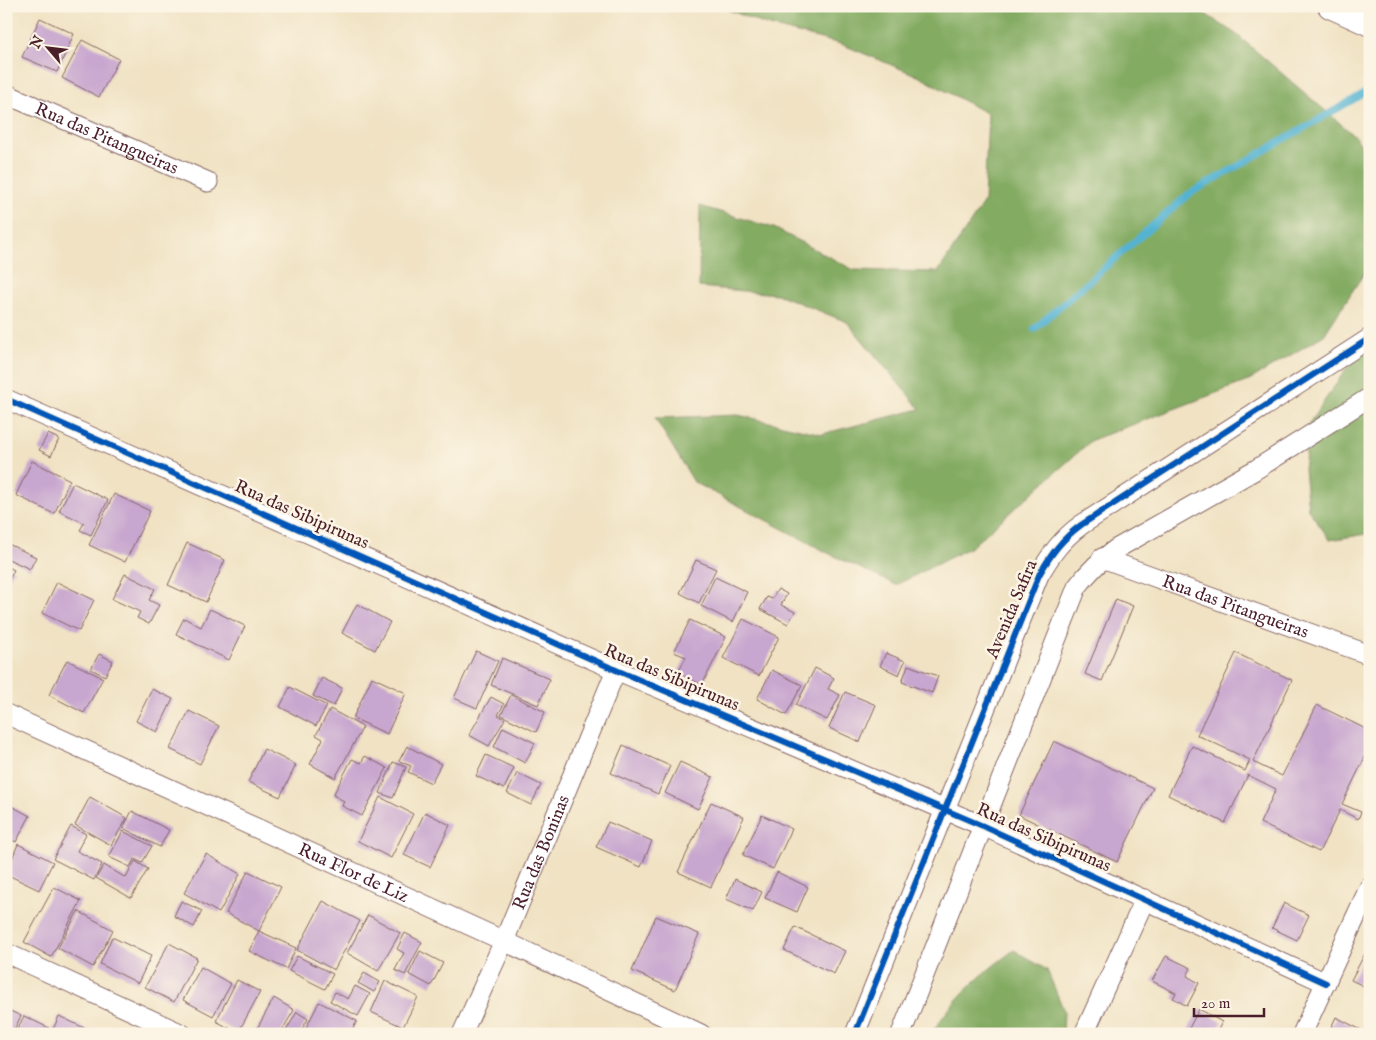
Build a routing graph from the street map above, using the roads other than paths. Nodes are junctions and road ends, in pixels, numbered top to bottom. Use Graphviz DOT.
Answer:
graph roads {
  1 [pos="1330,6"];
  2 [pos="1370,24"];
  3 [pos="6,94"];
  4 [pos="208,182"];
  5 [pos="1370,338"];
  6 [pos="1370,397"];
  7 [pos="6,399"];
  8 [pos="1102,558"];
  9 [pos="1370,655"];
  10 [pos="616,670"];
  11 [pos="6,714"];
  12 [pos="944,809"];
  13 [pos="983,826"];
  14 [pos="1370,886"];
  15 [pos="1145,899"];
  16 [pos="504,941"];
  17 [pos="6,953"];
  18 [pos="1326,983"];
  19 [pos="182,1034"];
  20 [pos="462,1034"];
  21 [pos="701,1034"];
  22 [pos="855,1034"];
  23 [pos="902,1034"];
  24 [pos="1084,1034"];
  25 [pos="1302,1034"];
  1 -- 2 [label="street"];
  3 -- 4 [label="street, Rua das Pitangueiras"];
  5 -- 12 [label="street, Avenida Safira"];
  6 -- 8 [label="street"];
  7 -- 10 [label="street, Rua das Sibipirunas"];
  8 -- 9 [label="street, Rua das Pitangueiras"];
  8 -- 13 [label="street"];
  10 -- 12 [label="street, Rua das Sibipirunas"];
  10 -- 16 [label="street, Rua das Boninas"];
  11 -- 16 [label="street, Rua Flor de Liz"];
  12 -- 13 [label="street, Rua das Sibipirunas"];
  12 -- 22 [label="street, Avenida Safira"];
  13 -- 15 [label="street, Rua das Sibipirunas"];
  13 -- 23 [label="street"];
  14 -- 18 [label="street"];
  15 -- 18 [label="street, Rua das Sibipirunas"];
  15 -- 24 [label="street"];
  16 -- 20 [label="street, Rua das Boninas"];
  16 -- 21 [label="street, Rua Flor de Liz"];
  17 -- 19 [label="street"];
  18 -- 25 [label="street"];
}
